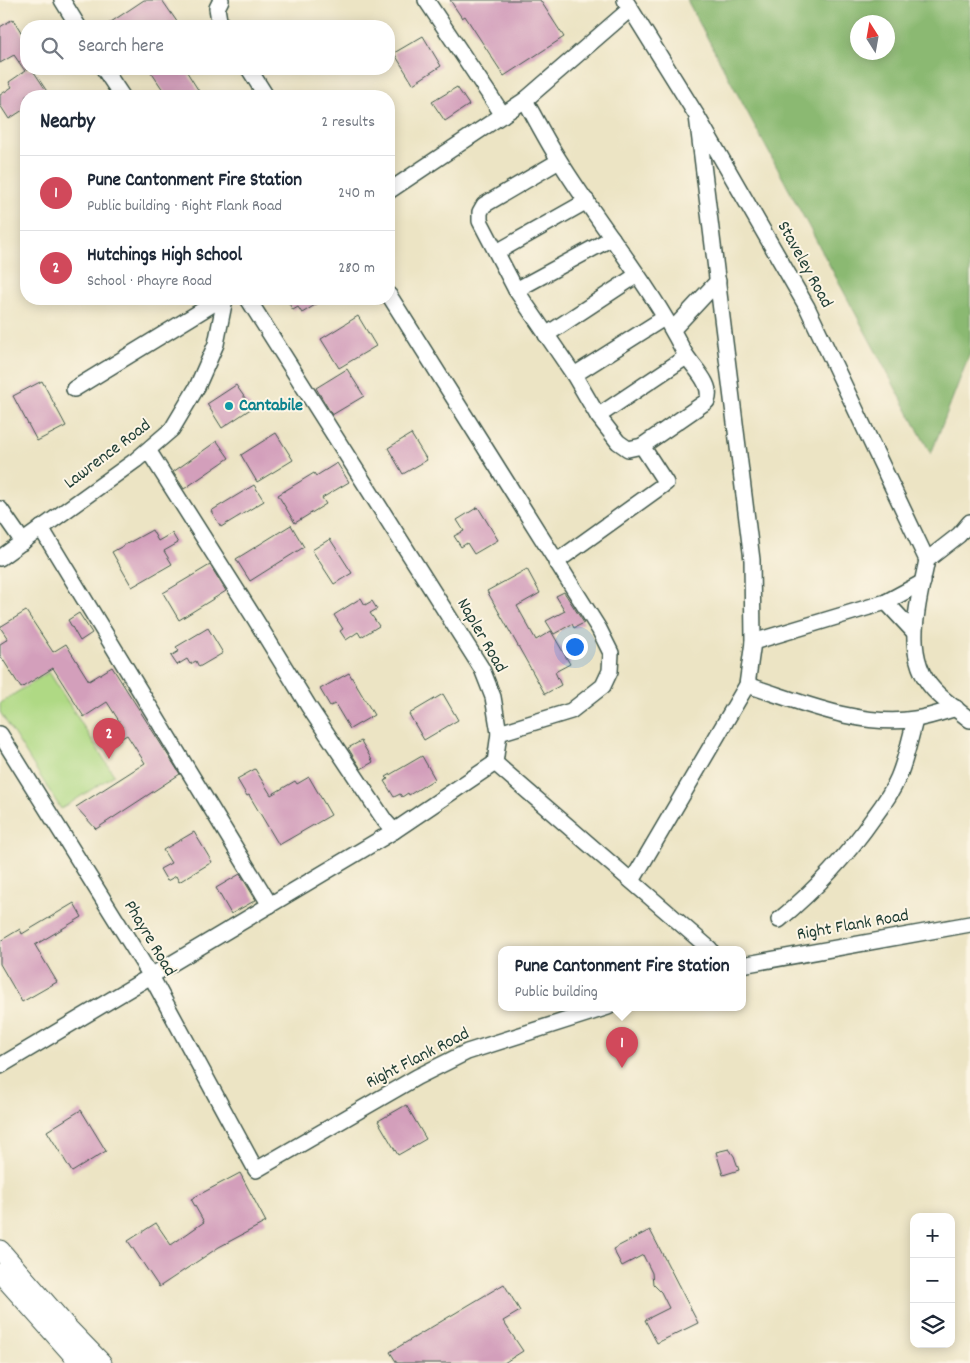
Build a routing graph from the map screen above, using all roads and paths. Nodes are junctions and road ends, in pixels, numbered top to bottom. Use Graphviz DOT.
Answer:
graph roads {
  1 [pos="62,0"];
  2 [pos="222,0"];
  3 [pos="426,0"];
  4 [pos="627,4"];
  5 [pos="74,20"];
  6 [pos="219,20"];
  7 [pos="108,75"];
  8 [pos="253,75"];
  9 [pos="118,90"];
  10 [pos="262,90"];
  11 [pos="525,100"];
  12 [pos="503,115"];
  13 [pos="697,116"];
  14 [pos="559,161"];
  15 [pos="395,187"];
  16 [pos="587,201"];
  17 [pos="612,238"];
  18 [pos="497,252"];
  19 [pos="637,275"];
  20 [pos="718,281"];
  21 [pos="516,290"];
  22 [pos="211,305"];
  23 [pos="224,305"];
  24 [pos="252,305"];
  25 [pos="395,305"];
  26 [pos="669,324"];
  27 [pos="546,335"];
  28 [pos="686,357"];
  29 [pos="574,375"];
  30 [pos="74,389"];
  31 [pos="598,416"];
  32 [pos="642,446"];
  33 [pos="148,450"];
  34 [pos="0,509"];
  35 [pos="970,522"];
  36 [pos="40,528"];
  37 [pos="22,542"];
  38 [pos="0,558"];
  39 [pos="927,560"];
  40 [pos="556,562"];
  41 [pos="923,582"];
  42 [pos="886,602"];
  43 [pos="914,632"];
  44 [pos="752,642"];
  45 [pos="747,685"];
  46 [pos="956,708"];
  47 [pos="915,720"];
  48 [pos="970,720"];
  49 [pos="0,734"];
  50 [pos="499,734"];
  51 [pos="495,763"];
  52 [pos="394,831"];
  53 [pos="632,881"];
  54 [pos="270,905"];
  55 [pos="779,920"];
  56 [pos="970,924"];
  57 [pos="707,946"];
  58 [pos="746,964"];
  59 [pos="151,976"];
  60 [pos="595,1011"];
  61 [pos="0,1066"];
  62 [pos="256,1170"];
  63 [pos="0,1250"];
  64 [pos="0,1273"];
  65 [pos="80,1363"];
  66 [pos="102,1363"];
  1 -- 5 [label="street"];
  2 -- 6 [label="street"];
  3 -- 12 [label="street"];
  4 -- 11 [label="street"];
  4 -- 13 [label="street, Staveley Road"];
  7 -- 9 [label="street"];
  8 -- 10 [label="street"];
  11 -- 12 [label="street"];
  11 -- 14 [label="street"];
  12 -- 15 [label="street"];
  13 -- 20 [label="street"];
  13 -- 39 [label="street, Staveley Road"];
  14 -- 16 [label="street"];
  14 -- 18 [label="street"];
  16 -- 17 [label="street"];
  16 -- 18 [label="street"];
  17 -- 19 [label="street"];
  17 -- 21 [label="street"];
  18 -- 21 [label="street"];
  19 -- 26 [label="street"];
  19 -- 27 [label="street"];
  20 -- 26 [label="street"];
  20 -- 44 [label="street"];
  21 -- 27 [label="street"];
  22 -- 30 [label="street"];
  23 -- 33 [label="street, Lawrence Road"];
  24 -- 50 [label="street, Napler Road"];
  25 -- 40 [label="street"];
  26 -- 28 [label="street"];
  26 -- 29 [label="street"];
  27 -- 29 [label="street"];
  28 -- 31 [label="street"];
  28 -- 32 [label="street"];
  29 -- 31 [label="street"];
  31 -- 32 [label="street"];
  32 -- 40 [label="street"];
  33 -- 36 [label="street, Lawrence Road"];
  33 -- 52 [label="street"];
  34 -- 37 [label="street"];
  35 -- 39 [label="street"];
  36 -- 37 [label="street, Lawrence Road"];
  36 -- 54 [label="street"];
  37 -- 38 [label="street, Lawrence Road"];
  39 -- 41 [label="street"];
  40 -- 50 [label="street"];
  41 -- 42 [label="street"];
  41 -- 43 [label="street"];
  42 -- 43 [label="street"];
  42 -- 44 [label="street"];
  43 -- 46 [label="street"];
  44 -- 45 [label="street"];
  45 -- 47 [label="street"];
  45 -- 53 [label="street"];
  46 -- 47 [label="street"];
  46 -- 48 [label="street"];
  47 -- 55 [label="street"];
  49 -- 59 [label="street, Phayre Road"];
  50 -- 51 [label="street, Napler Road"];
  51 -- 52 [label="street"];
  51 -- 53 [label="street"];
  52 -- 54 [label="street"];
  53 -- 57 [label="street"];
  54 -- 59 [label="street"];
  56 -- 58 [label="street, Right Flank Road"];
  59 -- 61 [label="street"];
  59 -- 62 [label="street, Phayre Road"];
  60 -- 62 [label="street, Right Flank Road"];
  63 -- 66 [label="main road"];
  64 -- 65 [label="main road"];
}
